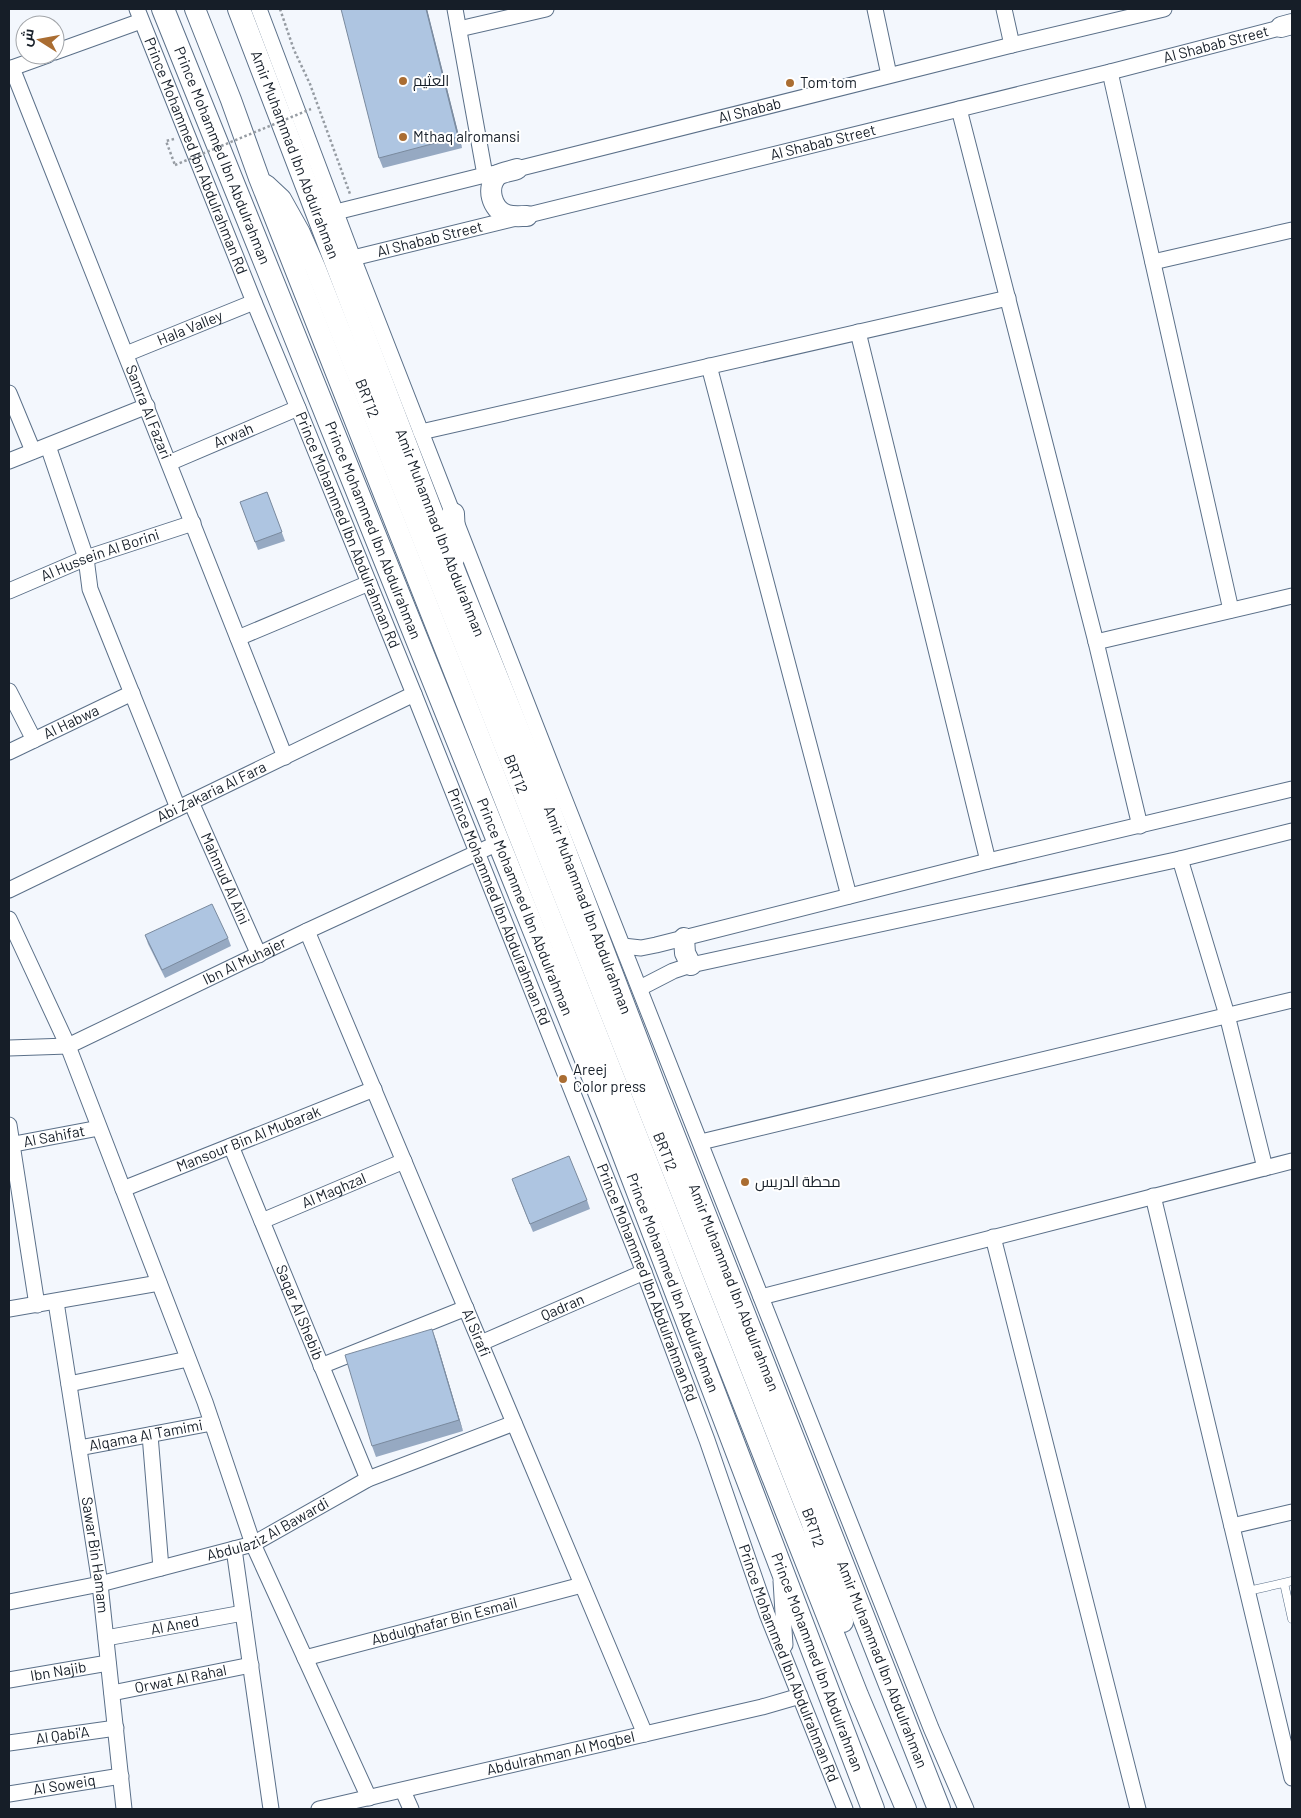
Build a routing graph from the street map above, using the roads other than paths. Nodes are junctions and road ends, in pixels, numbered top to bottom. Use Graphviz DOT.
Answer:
graph roads {
  1 [pos="163,9"];
  2 [pos="194,9"];
  3 [pos="239,9"];
  4 [pos="259,9"];
  5 [pos="454,9"];
  6 [pos="546,9"];
  7 [pos="875,9"];
  8 [pos="1004,9"];
  9 [pos="1164,9"];
  10 [pos="139,15"];
  11 [pos="1289,25"];
  12 [pos="459,29"];
  13 [pos="1012,45"];
  14 [pos="65,48"];
  15 [pos="11,69"];
  16 [pos="1110,72"];
  17 [pos="889,75"];
  18 [pos="959,109"];
  19 [pos="517,169"];
  20 [pos="485,175"];
  21 [pos="336,212"];
  22 [pos="527,216"];
  23 [pos="1292,230"];
  24 [pos="354,258"];
  25 [pos="1153,262"];
  26 [pos="1008,298"];
  27 [pos="254,302"];
  28 [pos="858,332"];
  29 [pos="126,354"];
  30 [pos="709,366"];
  31 [pos="9,393"];
  32 [pos="146,406"];
  33 [pos="298,408"];
  34 [pos="421,432"];
  35 [pos="48,446"];
  36 [pos="33,452"];
  37 [pos="9,461"];
  38 [pos="169,463"];
  39 [pos="453,514"];
  40 [pos="193,523"];
  41 [pos="86,558"];
  42 [pos="456,576"];
  43 [pos="369,583"];
  44 [pos="9,591"];
  45 [pos="1292,596"];
  46 [pos="1231,610"];
  47 [pos="238,638"];
  48 [pos="1096,642"];
  49 [pos="9,691"];
  50 [pos="132,693"];
  51 [pos="414,694"];
  52 [pos="34,740"];
  53 [pos="9,752"];
  54 [pos="285,756"];
  55 [pos="545,773"];
  56 [pos="1292,789"];
  57 [pos="184,805"];
  58 [pos="1140,826"];
  59 [pos="1292,831"];
  60 [pos="498,843"];
  61 [pos="476,853"];
  62 [pos="1180,859"];
  63 [pos="988,861"];
  64 [pos="9,890"];
  65 [pos="849,896"];
  66 [pos="9,919"];
  67 [pos="307,931"];
  68 [pos="684,938"];
  69 [pos="623,946"];
  70 [pos="259,954"];
  71 [pos="691,965"];
  72 [pos="640,988"];
  73 [pos="1292,1000"];
  74 [pos="1227,1016"];
  75 [pos="68,1046"];
  76 [pos="9,1048"];
  77 [pos="374,1089"];
  78 [pos="9,1125"];
  79 [pos="99,1128"];
  80 [pos="701,1142"];
  81 [pos="10,1145"];
  82 [pos="231,1146"];
  83 [pos="404,1160"];
  84 [pos="1292,1161"];
  85 [pos="1265,1168"];
  86 [pos="123,1189"];
  87 [pos="1154,1196"];
  88 [pos="262,1221"];
  89 [pos="993,1237"];
  90 [pos="644,1272"];
  91 [pos="159,1283"];
  92 [pos="761,1297"];
  93 [pos="56,1302"];
  94 [pos="37,1305"];
  95 [pos="466,1308"];
  96 [pos="9,1309"];
  97 [pos="480,1342"];
  98 [pos="188,1359"];
  99 [pos="321,1366"];
  100 [pos="69,1384"];
  101 [pos="212,1422"];
  102 [pos="514,1424"];
  103 [pos="150,1434"];
  104 [pos="79,1448"];
  105 [pos="368,1479"];
  106 [pos="1292,1512"];
  107 [pos="1232,1526"];
  108 [pos="253,1544"];
  109 [pos="234,1549"];
  110 [pos="161,1568"];
  111 [pos="780,1570"];
  112 [pos="1292,1582"];
  113 [pos="100,1584"];
  114 [pos="1284,1584"];
  115 [pos="582,1585"];
  116 [pos="1248,1592"];
  117 [pos="9,1602"];
  118 [pos="243,1613"];
  119 [pos="1292,1619"];
  120 [pos="106,1638"];
  121 [pos="305,1658"];
  122 [pos="108,1663"];
  123 [pos="251,1665"];
  124 [pos="789,1668"];
  125 [pos="9,1680"];
  126 [pos="112,1693"];
  127 [pos="894,1693"];
  128 [pos="800,1696"];
  129 [pos="116,1728"];
  130 [pos="931,1728"];
  131 [pos="645,1734"];
  132 [pos="9,1743"];
  133 [pos="121,1776"];
  134 [pos="1292,1778"];
  135 [pos="403,1791"];
  136 [pos="9,1794"];
  137 [pos="369,1798"];
  138 [pos="124,1809"];
  139 [pos="271,1809"];
  140 [pos="319,1809"];
  141 [pos="411,1809"];
  142 [pos="846,1809"];
  143 [pos="873,1809"];
  144 [pos="906,1809"];
  145 [pos="939,1809"];
  146 [pos="966,1809"];
  147 [pos="1138,1809"];
  1 -- 60 [label="main road, Prince Mohammed Ibn Abdulrahman"];
  2 -- 144 [label="main road, BRT12"];
  3 -- 42 [label="main road, Amir Muhammad Ibn Abdulrahman"];
  4 -- 21 [label="street"];
  5 -- 12 [label="street"];
  6 -- 12 [label="street"];
  7 -- 17 [label="street"];
  8 -- 13 [label="street"];
  9 -- 13 [label="street, Al Shabab"];
  10 -- 14 [label="street"];
  10 -- 27 [label="street, Prince Mohammed Ibn Abdulrahman Rd"];
  11 -- 16 [label="street, Al Shabab Street"];
  12 -- 20 [label="street"];
  13 -- 17 [label="street, Al Shabab"];
  15 -- 29 [label="street, Samra Al Fazari"];
  16 -- 18 [label="street, Al Shabab Street"];
  16 -- 25 [label="street"];
  17 -- 19 [label="street, Al Shabab"];
  18 -- 22 [label="street, Al Shabab Street"];
  18 -- 26 [label="street"];
  19 -- 20 [label="street, Al Shabab"];
  19 -- 22 [label="main road"];
  20 -- 21 [label="street, Al Shabab"];
  21 -- 24 [label="street"];
  22 -- 24 [label="street, Al Shabab Street"];
  23 -- 25 [label="street"];
  24 -- 34 [label="street"];
  25 -- 46 [label="street"];
  26 -- 28 [label="street"];
  26 -- 48 [label="street"];
  27 -- 29 [label="street, Hala Valley"];
  27 -- 33 [label="street, Prince Mohammed Ibn Abdulrahman Rd"];
  28 -- 30 [label="street"];
  28 -- 63 [label="street"];
  29 -- 32 [label="street, Samra Al Fazari"];
  30 -- 34 [label="street"];
  30 -- 65 [label="street"];
  31 -- 36 [label="street"];
  32 -- 35 [label="street"];
  32 -- 38 [label="street, Samra Al Fazari"];
  33 -- 38 [label="street, Arwah"];
  33 -- 43 [label="street, Prince Mohammed Ibn Abdulrahman Rd"];
  34 -- 39 [label="street"];
  35 -- 36 [label="street"];
  35 -- 41 [label="street, Mahmud Al Aini"];
  36 -- 37 [label="street"];
  38 -- 40 [label="street, Samra Al Fazari"];
  39 -- 42 [label="main road"];
  39 -- 55 [label="street"];
  40 -- 41 [label="street, Al Hussein Al Borini"];
  40 -- 47 [label="street, Samra Al Fazari"];
  41 -- 44 [label="street, Al Hussein Al Borini"];
  41 -- 50 [label="street, Mahmud Al Aini"];
  42 -- 55 [label="main road, Amir Muhammad Ibn Abdulrahman"];
  43 -- 47 [label="street"];
  43 -- 51 [label="street, Prince Mohammed Ibn Abdulrahman Rd"];
  45 -- 46 [label="street"];
  46 -- 48 [label="street"];
  47 -- 54 [label="street, Samra Al Fazari"];
  48 -- 58 [label="street"];
  49 -- 52 [label="street"];
  50 -- 52 [label="street, Al Habwa"];
  50 -- 57 [label="street, Mahmud Al Aini"];
  51 -- 54 [label="street, Abi Zakaria Al Fara"];
  51 -- 61 [label="street, Prince Mohammed Ibn Abdulrahman Rd"];
  52 -- 53 [label="street, Al Habwa"];
  54 -- 57 [label="street, Abi Zakaria Al Fara"];
  55 -- 69 [label="street"];
  55 -- 127 [label="main road, Amir Muhammad Ibn Abdulrahman"];
  56 -- 58 [label="street"];
  57 -- 64 [label="street, Abi Zakaria Al Fara"];
  57 -- 70 [label="street, Mahmud Al Aini"];
  58 -- 63 [label="street"];
  59 -- 62 [label="street"];
  60 -- 61 [label="street, Ibn Al Muhajer"];
  60 -- 111 [label="main road, Prince Mohammed Ibn Abdulrahman"];
  61 -- 67 [label="street, Ibn Al Muhajer"];
  61 -- 90 [label="street, Prince Mohammed Ibn Abdulrahman Rd"];
  62 -- 71 [label="street"];
  62 -- 74 [label="street"];
  63 -- 65 [label="street"];
  65 -- 68 [label="street"];
  66 -- 75 [label="street"];
  67 -- 70 [label="street, Ibn Al Muhajer"];
  67 -- 77 [label="street, Al Sirafi"];
  68 -- 69 [label="street"];
  68 -- 71 [label="main road"];
  69 -- 72 [label="street"];
  70 -- 75 [label="street, Ibn Al Muhajer"];
  71 -- 72 [label="street"];
  72 -- 80 [label="street"];
  73 -- 74 [label="street"];
  74 -- 80 [label="street"];
  74 -- 85 [label="street"];
  75 -- 76 [label="street, Ibn Al Muhajer"];
  75 -- 79 [label="street"];
  77 -- 82 [label="street, Mansour Bin Al Mubarak"];
  77 -- 83 [label="street, Al Sirafi"];
  78 -- 81 [label="street"];
  79 -- 81 [label="street, Al Sahifat"];
  79 -- 86 [label="street"];
  80 -- 92 [label="street"];
  81 -- 94 [label="street"];
  82 -- 86 [label="street, Mansour Bin Al Mubarak"];
  82 -- 88 [label="street, Saqar Al Shebib"];
  83 -- 88 [label="street, Al Maghzal"];
  83 -- 95 [label="street, Al Sirafi"];
  84 -- 85 [label="street"];
  85 -- 87 [label="street"];
  86 -- 91 [label="street"];
  87 -- 89 [label="street"];
  87 -- 107 [label="street"];
  88 -- 99 [label="street, Saqar Al Shebib"];
  89 -- 92 [label="street"];
  89 -- 147 [label="street"];
  90 -- 97 [label="street, Qadran"];
  90 -- 124 [label="street, Prince Mohammed Ibn Abdulrahman Rd"];
  91 -- 93 [label="street"];
  91 -- 98 [label="street"];
  92 -- 130 [label="street"];
  93 -- 94 [label="street"];
  93 -- 100 [label="street, Sawar Bin Hamam"];
  94 -- 96 [label="street"];
  95 -- 97 [label="street, Al Sirafi"];
  95 -- 99 [label="street"];
  97 -- 102 [label="street, Al Sirafi"];
  98 -- 100 [label="street"];
  98 -- 101 [label="street"];
  99 -- 105 [label="street, Saqar Al Shebib"];
  100 -- 104 [label="street, Sawar Bin Hamam"];
  101 -- 103 [label="street, Alqama Al Tamimi"];
  101 -- 108 [label="street"];
  102 -- 105 [label="street, Abdulaziz Al Bawardi"];
  102 -- 115 [label="street, Al Sirafi"];
  103 -- 104 [label="street, Alqama Al Tamimi"];
  103 -- 110 [label="street"];
  104 -- 113 [label="street, Sawar Bin Hamam"];
  105 -- 108 [label="street, Abdulaziz Al Bawardi"];
  106 -- 107 [label="street"];
  107 -- 116 [label="street"];
  108 -- 109 [label="street, Abdulaziz Al Bawardi"];
  108 -- 121 [label="street"];
  109 -- 110 [label="street, Abdulaziz Al Bawardi"];
  109 -- 118 [label="street"];
  110 -- 113 [label="street, Abdulaziz Al Bawardi"];
  111 -- 124 [label="street"];
  111 -- 143 [label="main road, Prince Mohammed Ibn Abdulrahman"];
  112 -- 114 [label="lane"];
  113 -- 117 [label="street, Abdulaziz Al Bawardi"];
  113 -- 120 [label="street, Sawar Bin Hamam"];
  114 -- 116 [label="lane"];
  114 -- 119 [label="lane"];
  115 -- 121 [label="street, Abdulghafar Bin Esmail"];
  115 -- 131 [label="street, Al Sirafi"];
  116 -- 134 [label="street"];
  118 -- 120 [label="street, Al Aned"];
  118 -- 123 [label="street"];
  120 -- 122 [label="street, Sawar Bin Hamam"];
  121 -- 137 [label="street"];
  122 -- 125 [label="street, Ibn Najib"];
  122 -- 126 [label="street, Sawar Bin Hamam"];
  123 -- 126 [label="street, Orwat Al Rahal"];
  123 -- 139 [label="street"];
  124 -- 128 [label="street, Prince Mohammed Ibn Abdulrahman Rd"];
  126 -- 129 [label="street, Sawar Bin Hamam"];
  127 -- 130 [label="street"];
  127 -- 145 [label="main road, Amir Muhammad Ibn Abdulrahman"];
  128 -- 131 [label="street, Abdulrahman Al Moqbel"];
  128 -- 142 [label="street, Prince Mohammed Ibn Abdulrahman Rd"];
  129 -- 132 [label="street, Al Qabi'A"];
  129 -- 133 [label="street, Sawar Bin Hamam"];
  130 -- 146 [label="street"];
  131 -- 135 [label="street, Abdulrahman Al Moqbel"];
  133 -- 136 [label="street, Al Soweiq"];
  133 -- 138 [label="street, Sawar Bin Hamam"];
  135 -- 137 [label="street, Abdulrahman Al Moqbel"];
  135 -- 141 [label="street"];
  137 -- 140 [label="street, Abdulrahman Al Moqbel"];
}
